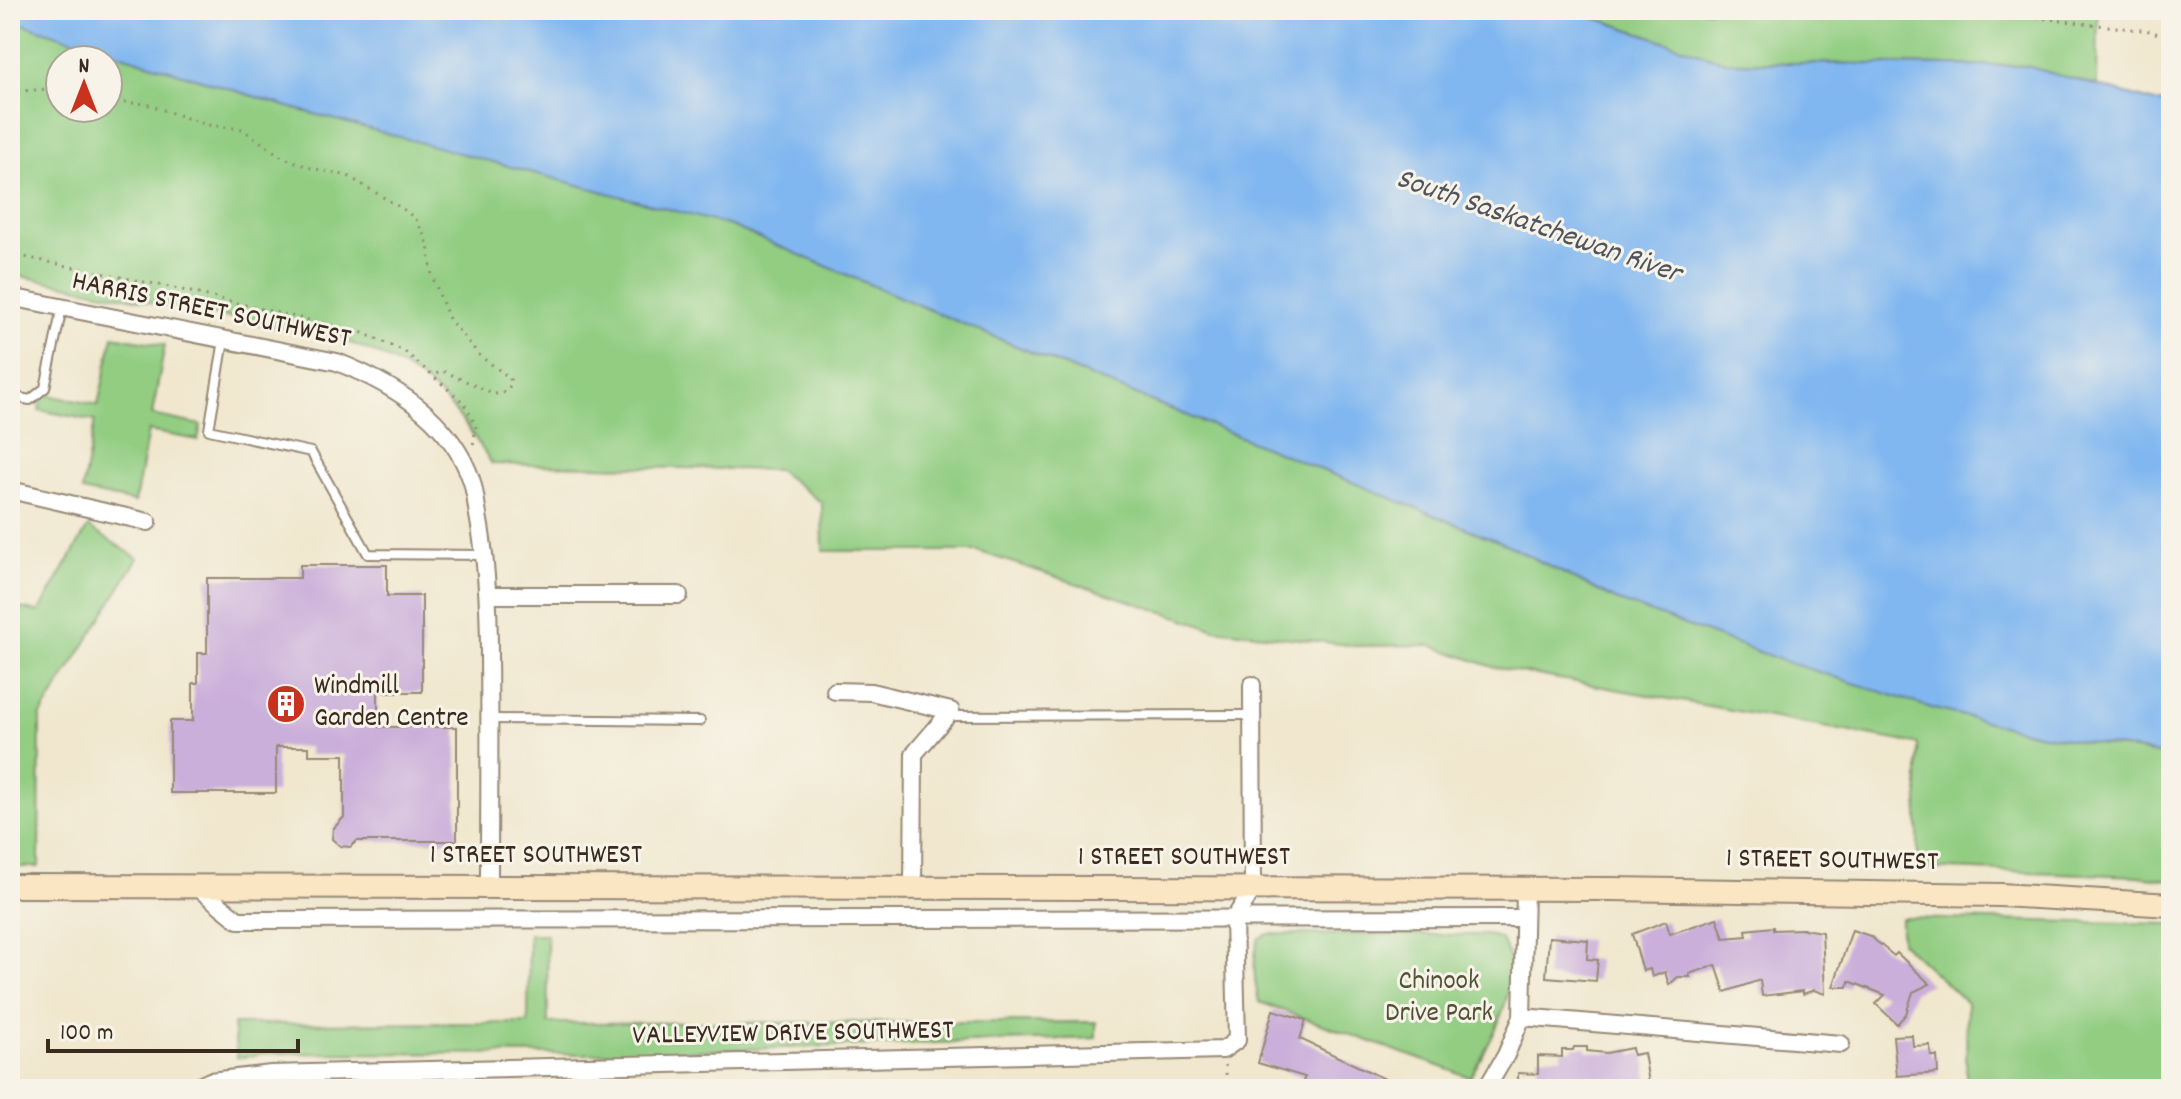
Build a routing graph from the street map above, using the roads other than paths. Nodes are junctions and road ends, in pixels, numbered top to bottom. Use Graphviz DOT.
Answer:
graph roads {
  1 [pos="10,297"];
  2 [pos="62,308"];
  3 [pos="224,339"];
  4 [pos="10,396"];
  5 [pos="10,490"];
  6 [pos="148,522"];
  7 [pos="486,555"];
  8 [pos="489,595"];
  9 [pos="679,595"];
  10 [pos="1252,685"];
  11 [pos="835,691"];
  12 [pos="1250,715"];
  13 [pos="946,716"];
  14 [pos="490,719"];
  15 [pos="700,721"];
  16 [pos="10,886"];
  17 [pos="196,886"];
  18 [pos="489,887"];
  19 [pos="913,888"];
  20 [pos="1253,889"];
  21 [pos="1525,890"];
  22 [pos="2171,905"];
  23 [pos="1524,918"];
  24 [pos="1234,919"];
  25 [pos="1522,1017"];
  26 [pos="1841,1044"];
  27 [pos="193,1089"];
  28 [pos="1486,1089"];
  1 -- 2 [label="street, HARRIS STREET SOUTHWEST"];
  2 -- 3 [label="street, HARRIS STREET SOUTHWEST"];
  2 -- 4 [label="lane"];
  3 -- 7 [label="street, HARRIS STREET SOUTHWEST"];
  3 -- 7 [label="lane"];
  5 -- 6 [label="street"];
  7 -- 8 [label="street, HARRIS STREET SOUTHWEST"];
  8 -- 9 [label="street"];
  8 -- 14 [label="street, HARRIS STREET SOUTHWEST"];
  10 -- 12 [label="street"];
  11 -- 13 [label="street"];
  12 -- 13 [label="lane"];
  12 -- 20 [label="street"];
  13 -- 19 [label="street"];
  14 -- 15 [label="lane"];
  14 -- 18 [label="street, HARRIS STREET SOUTHWEST"];
  16 -- 17 [label="street, 1 STREET SOUTHWEST"];
  17 -- 18 [label="street, 1 STREET SOUTHWEST"];
  17 -- 24 [label="street"];
  18 -- 19 [label="street, 1 STREET SOUTHWEST"];
  19 -- 20 [label="street, 1 STREET SOUTHWEST"];
  20 -- 21 [label="street, 1 STREET SOUTHWEST"];
  20 -- 24 [label="street"];
  21 -- 22 [label="street, 1 STREET SOUTHWEST"];
  21 -- 23 [label="street"];
  23 -- 24 [label="street"];
  23 -- 25 [label="street"];
  24 -- 27 [label="street, VALLEYVIEW DRIVE SOUTHWEST"];
  25 -- 26 [label="street"];
  25 -- 28 [label="street"];
}
